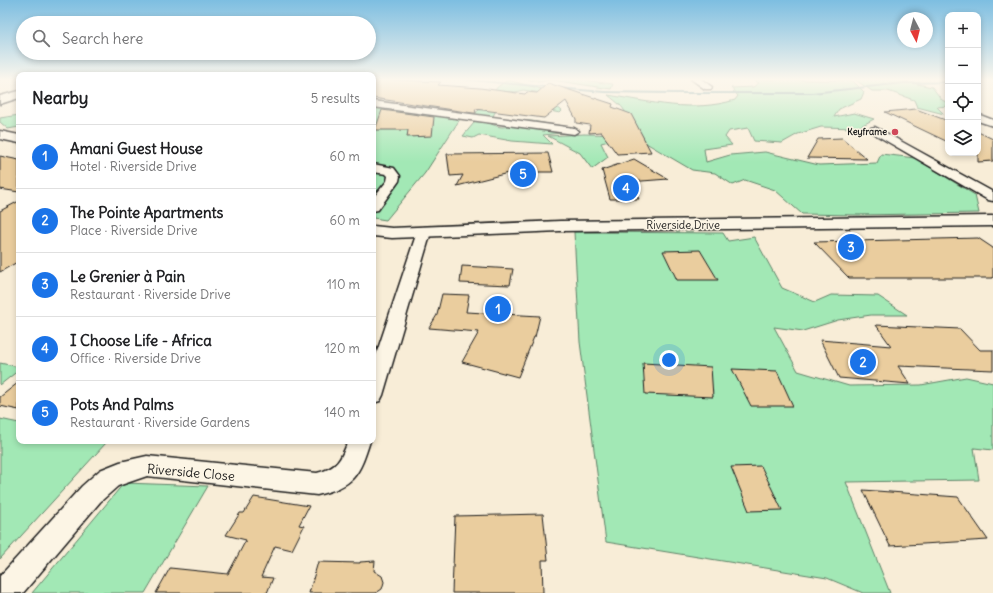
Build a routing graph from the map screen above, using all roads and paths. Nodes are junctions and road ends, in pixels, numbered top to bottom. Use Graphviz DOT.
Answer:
graph roads {
  1 [pos="393,107"];
  2 [pos="981,118"];
  3 [pos="993,123"];
  4 [pos="875,130"];
  5 [pos="574,131"];
  6 [pos="2,134"];
  7 [pos="16,138"];
  8 [pos="376,169"];
  9 [pos="993,197"];
  10 [pos="376,203"];
  11 [pos="990,223"];
  12 [pos="376,230"];
  13 [pos="424,232"];
  14 [pos="376,385"];
  15 [pos="358,444"];
  16 [pos="4,593"];
  1 -- 5 [label="street"];
  2 -- 3 [label="street"];
  4 -- 9 [label="street"];
  6 -- 7 [label="street"];
  8 -- 10 [label="street"];
  11 -- 13 [label="street, Riverside Drive"];
  12 -- 13 [label="street, Riverside Drive"];
  13 -- 14 [label="street"];
  15 -- 16 [label="street, Riverside Close"];
}
